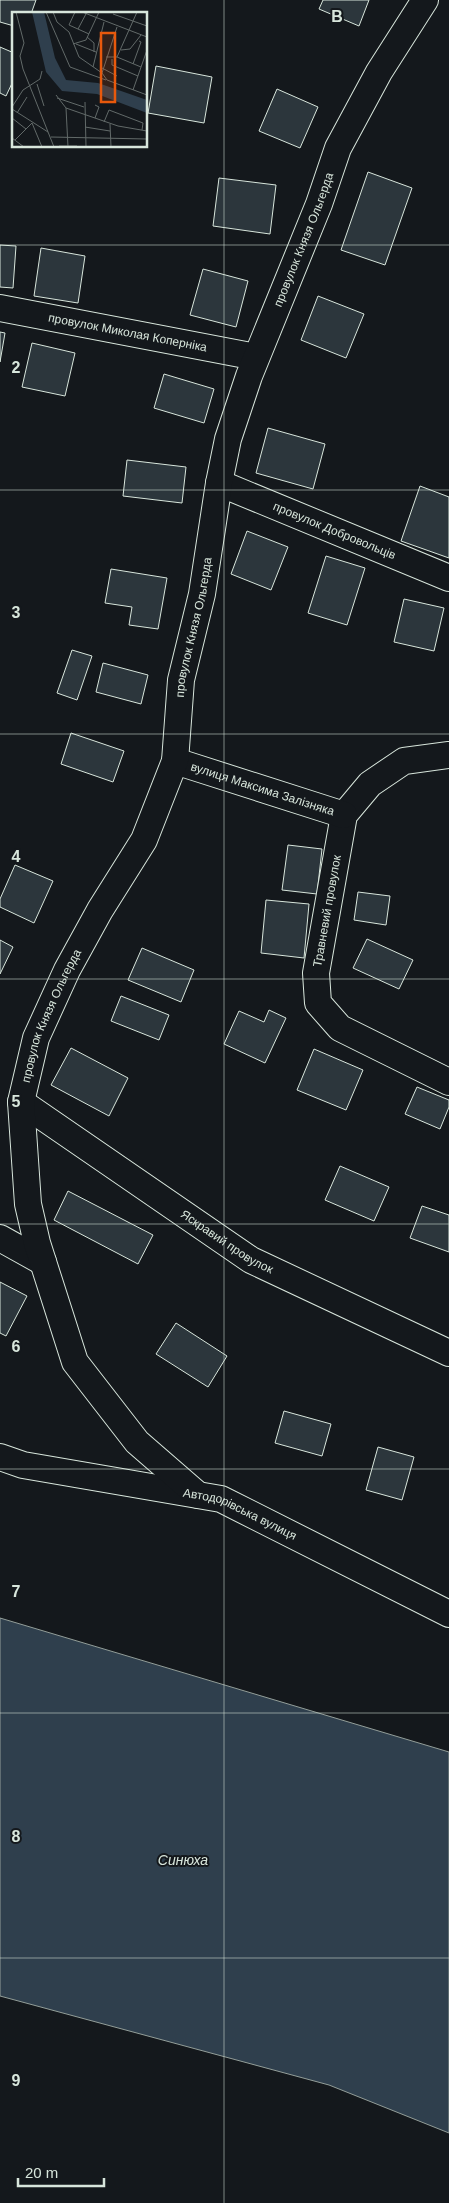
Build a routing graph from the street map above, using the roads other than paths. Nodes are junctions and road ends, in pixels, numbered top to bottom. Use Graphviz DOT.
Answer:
graph roads {
  1 [pos="425,0"];
  2 [pos="0,308"];
  3 [pos="256,357"];
  4 [pos="219,482"];
  5 [pos="449,578"];
  6 [pos="449,755"];
  7 [pos="175,761"];
  8 [pos="344,815"];
  9 [pos="449,1082"];
  10 [pos="21,1102"];
  11 [pos="0,1238"];
  12 [pos="43,1262"];
  13 [pos="449,1353"];
  14 [pos="0,1457"];
  15 [pos="198,1495"];
  16 [pos="449,1614"];
  1 -- 3 [label="street, провулок Князя Ольгерда"];
  2 -- 3 [label="street, провулок Миколая Коперніка"];
  3 -- 4 [label="street, провулок Князя Ольгерда"];
  4 -- 5 [label="street, провулок Добровольців"];
  4 -- 7 [label="street, провулок Князя Ольгерда"];
  6 -- 8 [label="street, вулиця Максима Залізняка"];
  7 -- 8 [label="street, вулиця Максима Залізняка"];
  7 -- 10 [label="street, провулок Князя Ольгерда"];
  8 -- 9 [label="street, Травневий провулок"];
  10 -- 12 [label="street, провулок Князя Ольгерда"];
  10 -- 13 [label="street, Яскравий провулок"];
  11 -- 12 [label="street"];
  12 -- 15 [label="street, Автодорівська вулиця"];
  14 -- 15 [label="street"];
  15 -- 16 [label="street, Автодорівська вулиця"];
}
